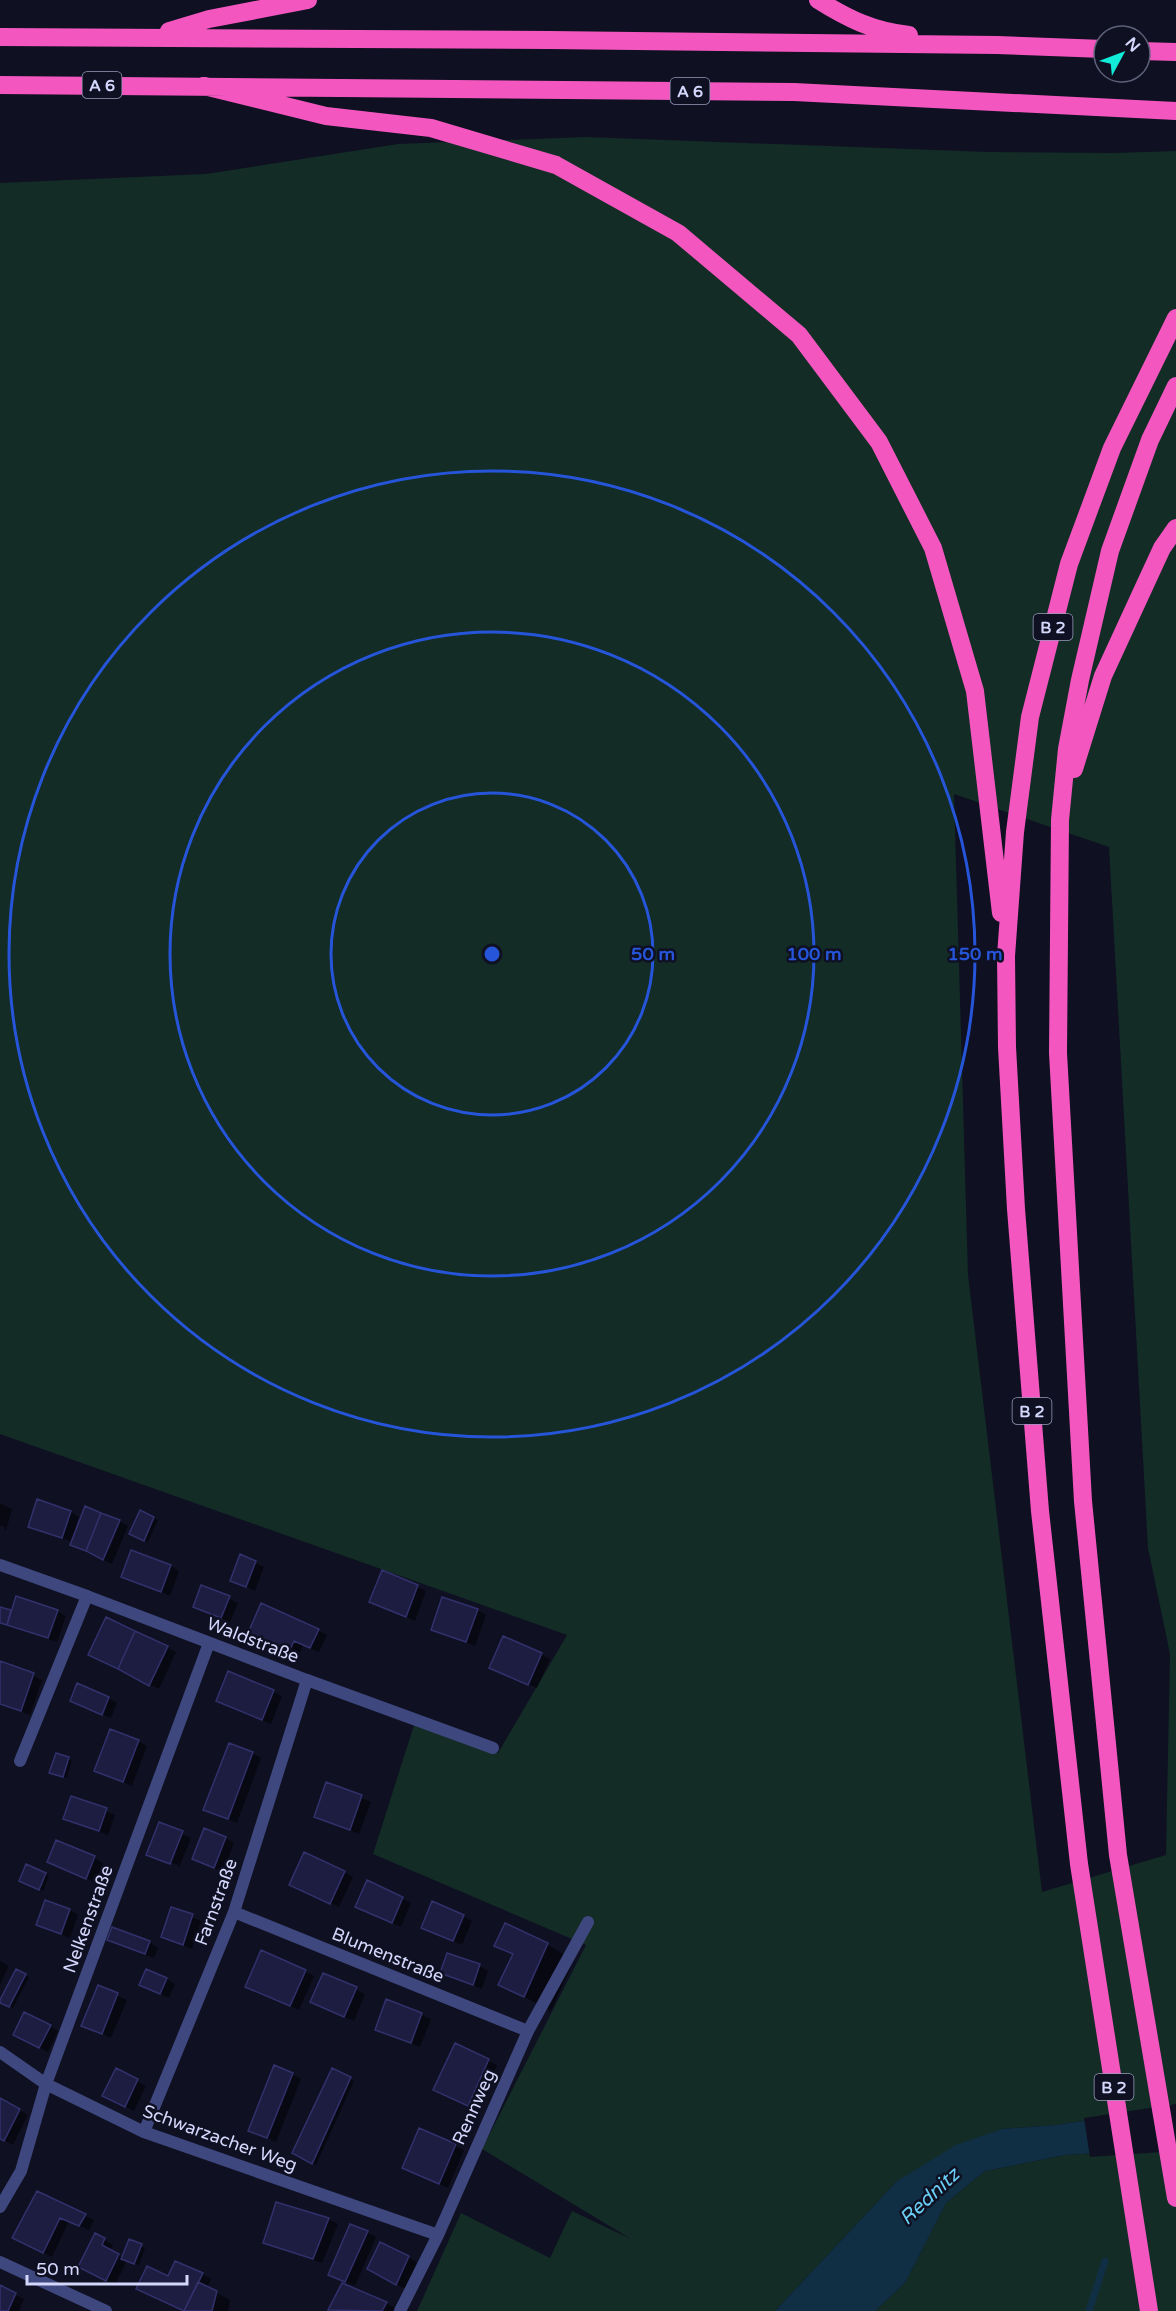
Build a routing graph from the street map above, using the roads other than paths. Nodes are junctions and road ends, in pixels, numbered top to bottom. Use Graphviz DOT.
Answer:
graph roads {
  1 [pos="308,0"];
  2 [pos="818,0"];
  3 [pos="0,37"];
  4 [pos="150,37"];
  5 [pos="997,45"];
  6 [pos="1092,49"];
  7 [pos="1152,51"];
  8 [pos="1176,52"];
  9 [pos="0,85"];
  10 [pos="204,86"];
  11 [pos="1176,111"];
  12 [pos="1176,318"];
  13 [pos="1176,386"];
  14 [pos="1176,528"];
  15 [pos="1060,820"];
  16 [pos="1006,956"];
  17 [pos="0,1565"];
  18 [pos="87,1596"];
  19 [pos="209,1643"];
  20 [pos="307,1680"];
  21 [pos="493,1749"];
  22 [pos="20,1761"];
  23 [pos="234,1912"];
  24 [pos="588,1922"];
  25 [pos="528,2031"];
  26 [pos="0,2052"];
  27 [pos="46,2084"];
  28 [pos="144,2132"];
  29 [pos="1176,2198"];
  30 [pos="0,2206"];
  31 [pos="438,2235"];
  32 [pos="0,2262"];
  33 [pos="106,2311"];
  34 [pos="400,2311"];
  35 [pos="1149,2311"];
  1 -- 4 [label="highway"];
  2 -- 5 [label="highway"];
  3 -- 4 [label="highway"];
  4 -- 5 [label="highway"];
  5 -- 6 [label="highway"];
  7 -- 8 [label="highway"];
  9 -- 10 [label="highway, A 6"];
  10 -- 11 [label="highway, A 6"];
  10 -- 16 [label="highway"];
  12 -- 16 [label="highway, B 2"];
  13 -- 15 [label="highway, B 2"];
  14 -- 15 [label="highway"];
  15 -- 29 [label="highway, B 2"];
  16 -- 35 [label="highway, B 2"];
  17 -- 18 [label="street, Waldstraße"];
  18 -- 19 [label="street, Waldstraße"];
  18 -- 22 [label="street"];
  19 -- 20 [label="street, Waldstraße"];
  19 -- 27 [label="street, Nelkenstraße"];
  20 -- 21 [label="street, Waldstraße"];
  20 -- 23 [label="street, Farnstraße"];
  23 -- 25 [label="street, Blumenstraße"];
  23 -- 28 [label="street, Farnstraße"];
  24 -- 25 [label="street, Rennweg"];
  25 -- 31 [label="street, Rennweg"];
  26 -- 27 [label="street, Schwarzacher Weg"];
  27 -- 28 [label="street, Schwarzacher Weg"];
  27 -- 30 [label="street, Nelkenstraße"];
  28 -- 31 [label="street, Schwarzacher Weg"];
  31 -- 34 [label="street, Rennweg"];
  32 -- 33 [label="street"];
}
